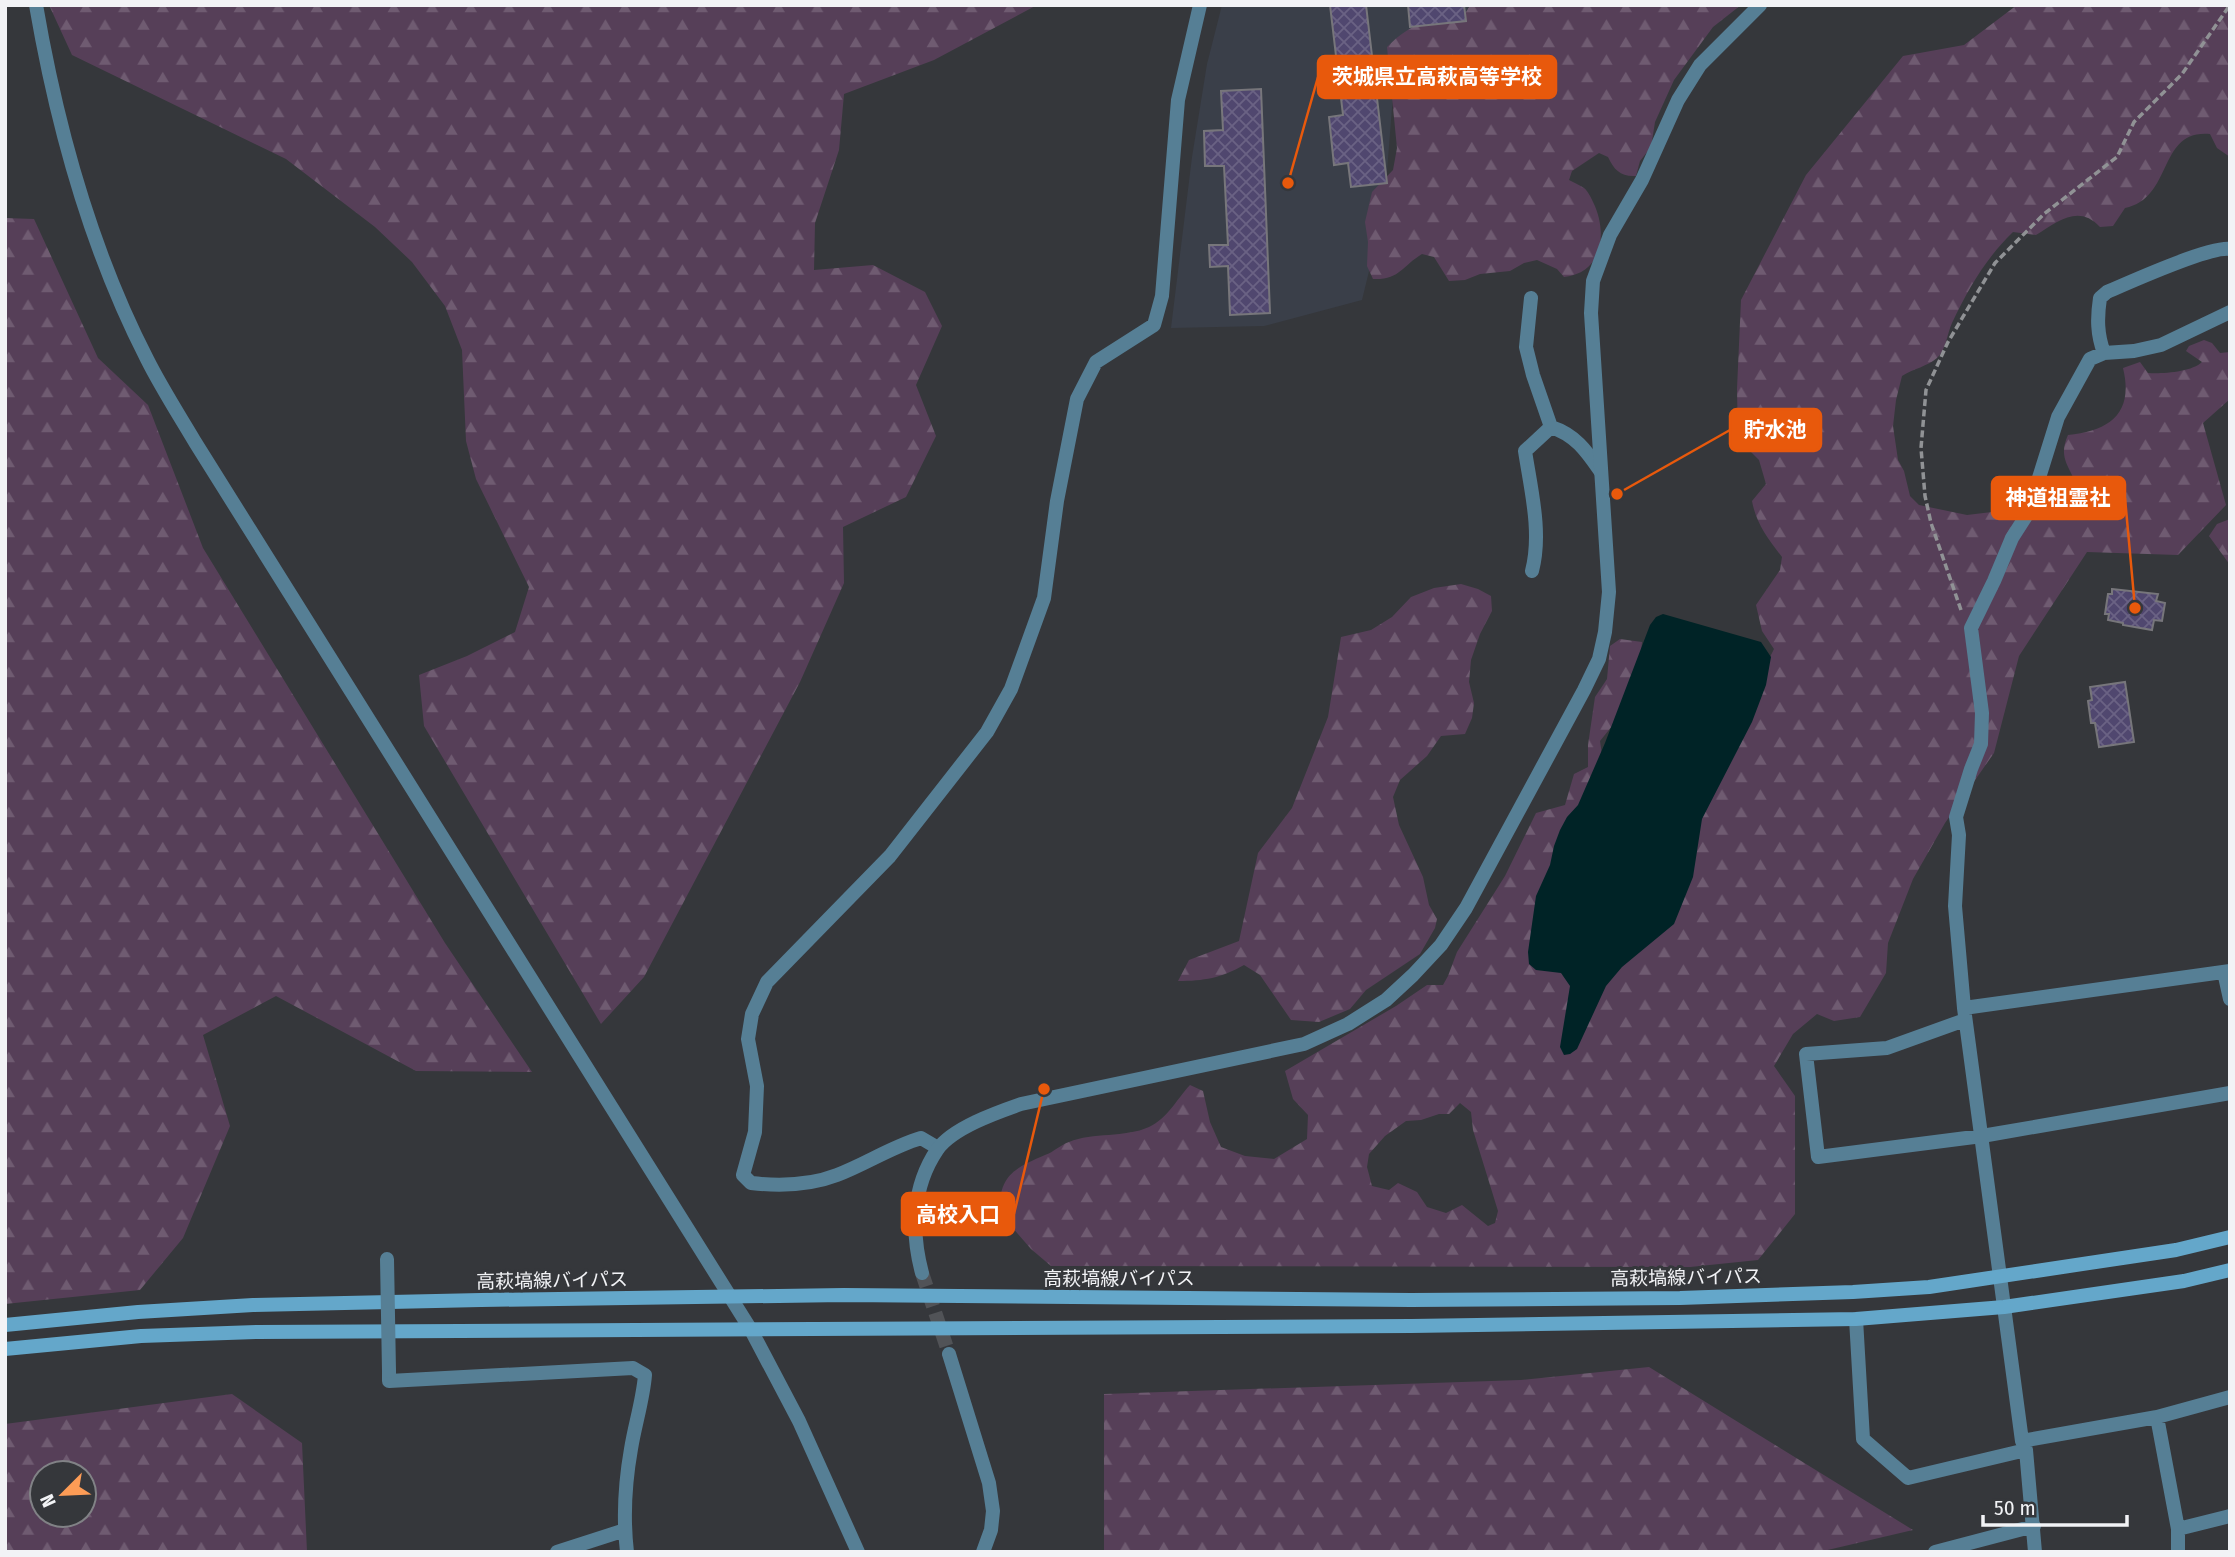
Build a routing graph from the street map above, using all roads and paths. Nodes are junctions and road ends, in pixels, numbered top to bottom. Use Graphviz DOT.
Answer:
graph roads {
  1 [pos="36,5"];
  2 [pos="1199,5"];
  3 [pos="1760,5"];
  4 [pos="2230,5"];
  5 [pos="2230,249"];
  6 [pos="1531,298"];
  7 [pos="2230,312"];
  8 [pos="2104,353"];
  9 [pos="1551,427"];
  10 [pos="1601,472"];
  11 [pos="1532,571"];
  12 [pos="1971,628"];
  13 [pos="2227,972"];
  14 [pos="2230,999"];
  15 [pos="1964,1014"];
  16 [pos="2230,1093"];
  17 [pos="1982,1136"];
  18 [pos="938,1148"];
  19 [pos="2230,1237"];
  20 [pos="388,1256"];
  21 [pos="2230,1270"];
  22 [pos="922,1273"];
  23 [pos="2000,1276"];
  24 [pos="730,1296"];
  25 [pos="2004,1307"];
  26 [pos="1856,1319"];
  27 [pos="5,1325"];
  28 [pos="751,1330"];
  29 [pos="5,1349"];
  30 [pos="949,1354"];
  31 [pos="2230,1397"];
  32 [pos="2157,1417"];
  33 [pos="2024,1445"];
  34 [pos="2230,1516"];
  35 [pos="2035,1526"];
  36 [pos="2178,1529"];
  37 [pos="625,1531"];
  38 [pos="557,1552"];
  39 [pos="627,1552"];
  40 [pos="859,1552"];
  41 [pos="982,1552"];
  42 [pos="1935,1552"];
  43 [pos="2035,1552"];
  44 [pos="2178,1552"];
  1 -- 24 [label="street"];
  2 -- 18 [label="street"];
  3 -- 10 [label="street"];
  4 -- 12 [label="path"];
  5 -- 8 [label="street"];
  6 -- 9 [label="street"];
  7 -- 8 [label="street"];
  8 -- 12 [label="street"];
  9 -- 10 [label="street"];
  9 -- 11 [label="street"];
  10 -- 18 [label="street"];
  12 -- 15 [label="street"];
  13 -- 14 [label="street"];
  13 -- 15 [label="street"];
  15 -- 17 [label="street"];
  15 -- 17 [label="street"];
  16 -- 17 [label="street"];
  17 -- 23 [label="street"];
  18 -- 22 [label="street"];
  19 -- 23 [label="main road, 高萩塙線バイパス"];
  20 -- 37 [label="street, bridge"];
  21 -- 25 [label="main road"];
  23 -- 24 [label="main road, 高萩塙線バイパス"];
  23 -- 25 [label="street"];
  24 -- 27 [label="main road, 高萩塙線バイパス"];
  24 -- 28 [label="street"];
  25 -- 26 [label="main road"];
  25 -- 33 [label="street"];
  26 -- 28 [label="main road"];
  26 -- 33 [label="street"];
  28 -- 29 [label="main road"];
  28 -- 40 [label="street"];
  30 -- 41 [label="street"];
  31 -- 32 [label="street"];
  32 -- 33 [label="street"];
  32 -- 36 [label="street"];
  33 -- 35 [label="street"];
  34 -- 36 [label="street"];
  35 -- 42 [label="street"];
  35 -- 43 [label="street"];
  36 -- 44 [label="street"];
  37 -- 38 [label="street"];
  37 -- 39 [label="street"];
}
